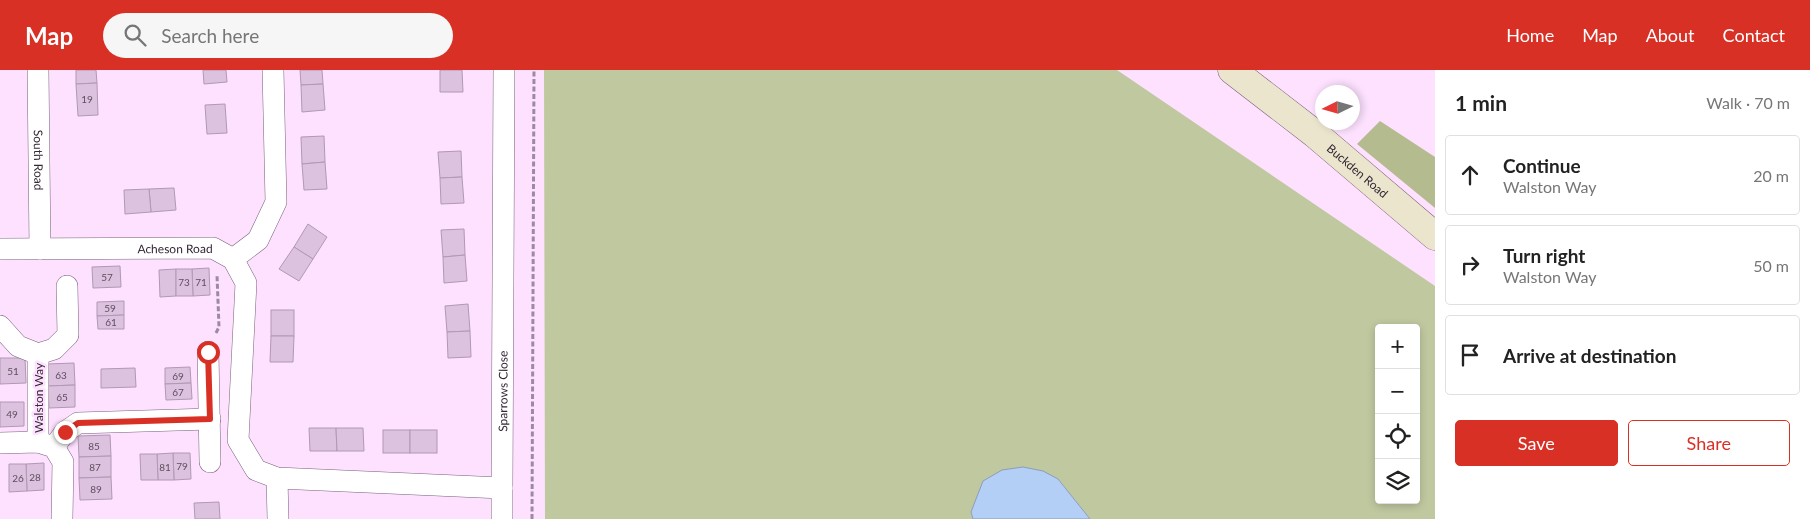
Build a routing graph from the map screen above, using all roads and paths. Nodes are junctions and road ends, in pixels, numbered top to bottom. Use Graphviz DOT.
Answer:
graph roads {
  1 [pos="38,70"];
  2 [pos="272,70"];
  3 [pos="504,70"];
  4 [pos="534,70"];
  5 [pos="1232,70"];
  6 [pos="1435,236"];
  7 [pos="0,249"];
  8 [pos="40,249"];
  9 [pos="225,265"];
  10 [pos="67,286"];
  11 [pos="0,326"];
  12 [pos="208,352"];
  13 [pos="38,354"];
  14 [pos="210,419"];
  15 [pos="0,443"];
  16 [pos="46,444"];
  17 [pos="210,462"];
  18 [pos="277,478"];
  19 [pos="502,488"];
  20 [pos="62,519"];
  21 [pos="278,519"];
  22 [pos="502,519"];
  23 [pos="532,519"];
  1 -- 8 [label="street, South Road"];
  2 -- 9 [label="street"];
  3 -- 19 [label="street, Sparrows Close"];
  4 -- 23 [label="path"];
  5 -- 6 [label="main road, Buckden Road"];
  7 -- 8 [label="street, Acheson Road"];
  8 -- 9 [label="street, Acheson Road"];
  9 -- 12 [label="path"];
  9 -- 18 [label="street"];
  10 -- 13 [label="street, Walston Way"];
  11 -- 13 [label="street, Walston Way"];
  12 -- 14 [label="street"];
  13 -- 16 [label="street, Walston Way"];
  14 -- 16 [label="street, Walston Way"];
  14 -- 17 [label="street"];
  15 -- 16 [label="street, Walston Way"];
  16 -- 20 [label="street, Walston Way"];
  18 -- 19 [label="street"];
  18 -- 21 [label="street"];
  19 -- 22 [label="street, Sparrows Close"];
}
